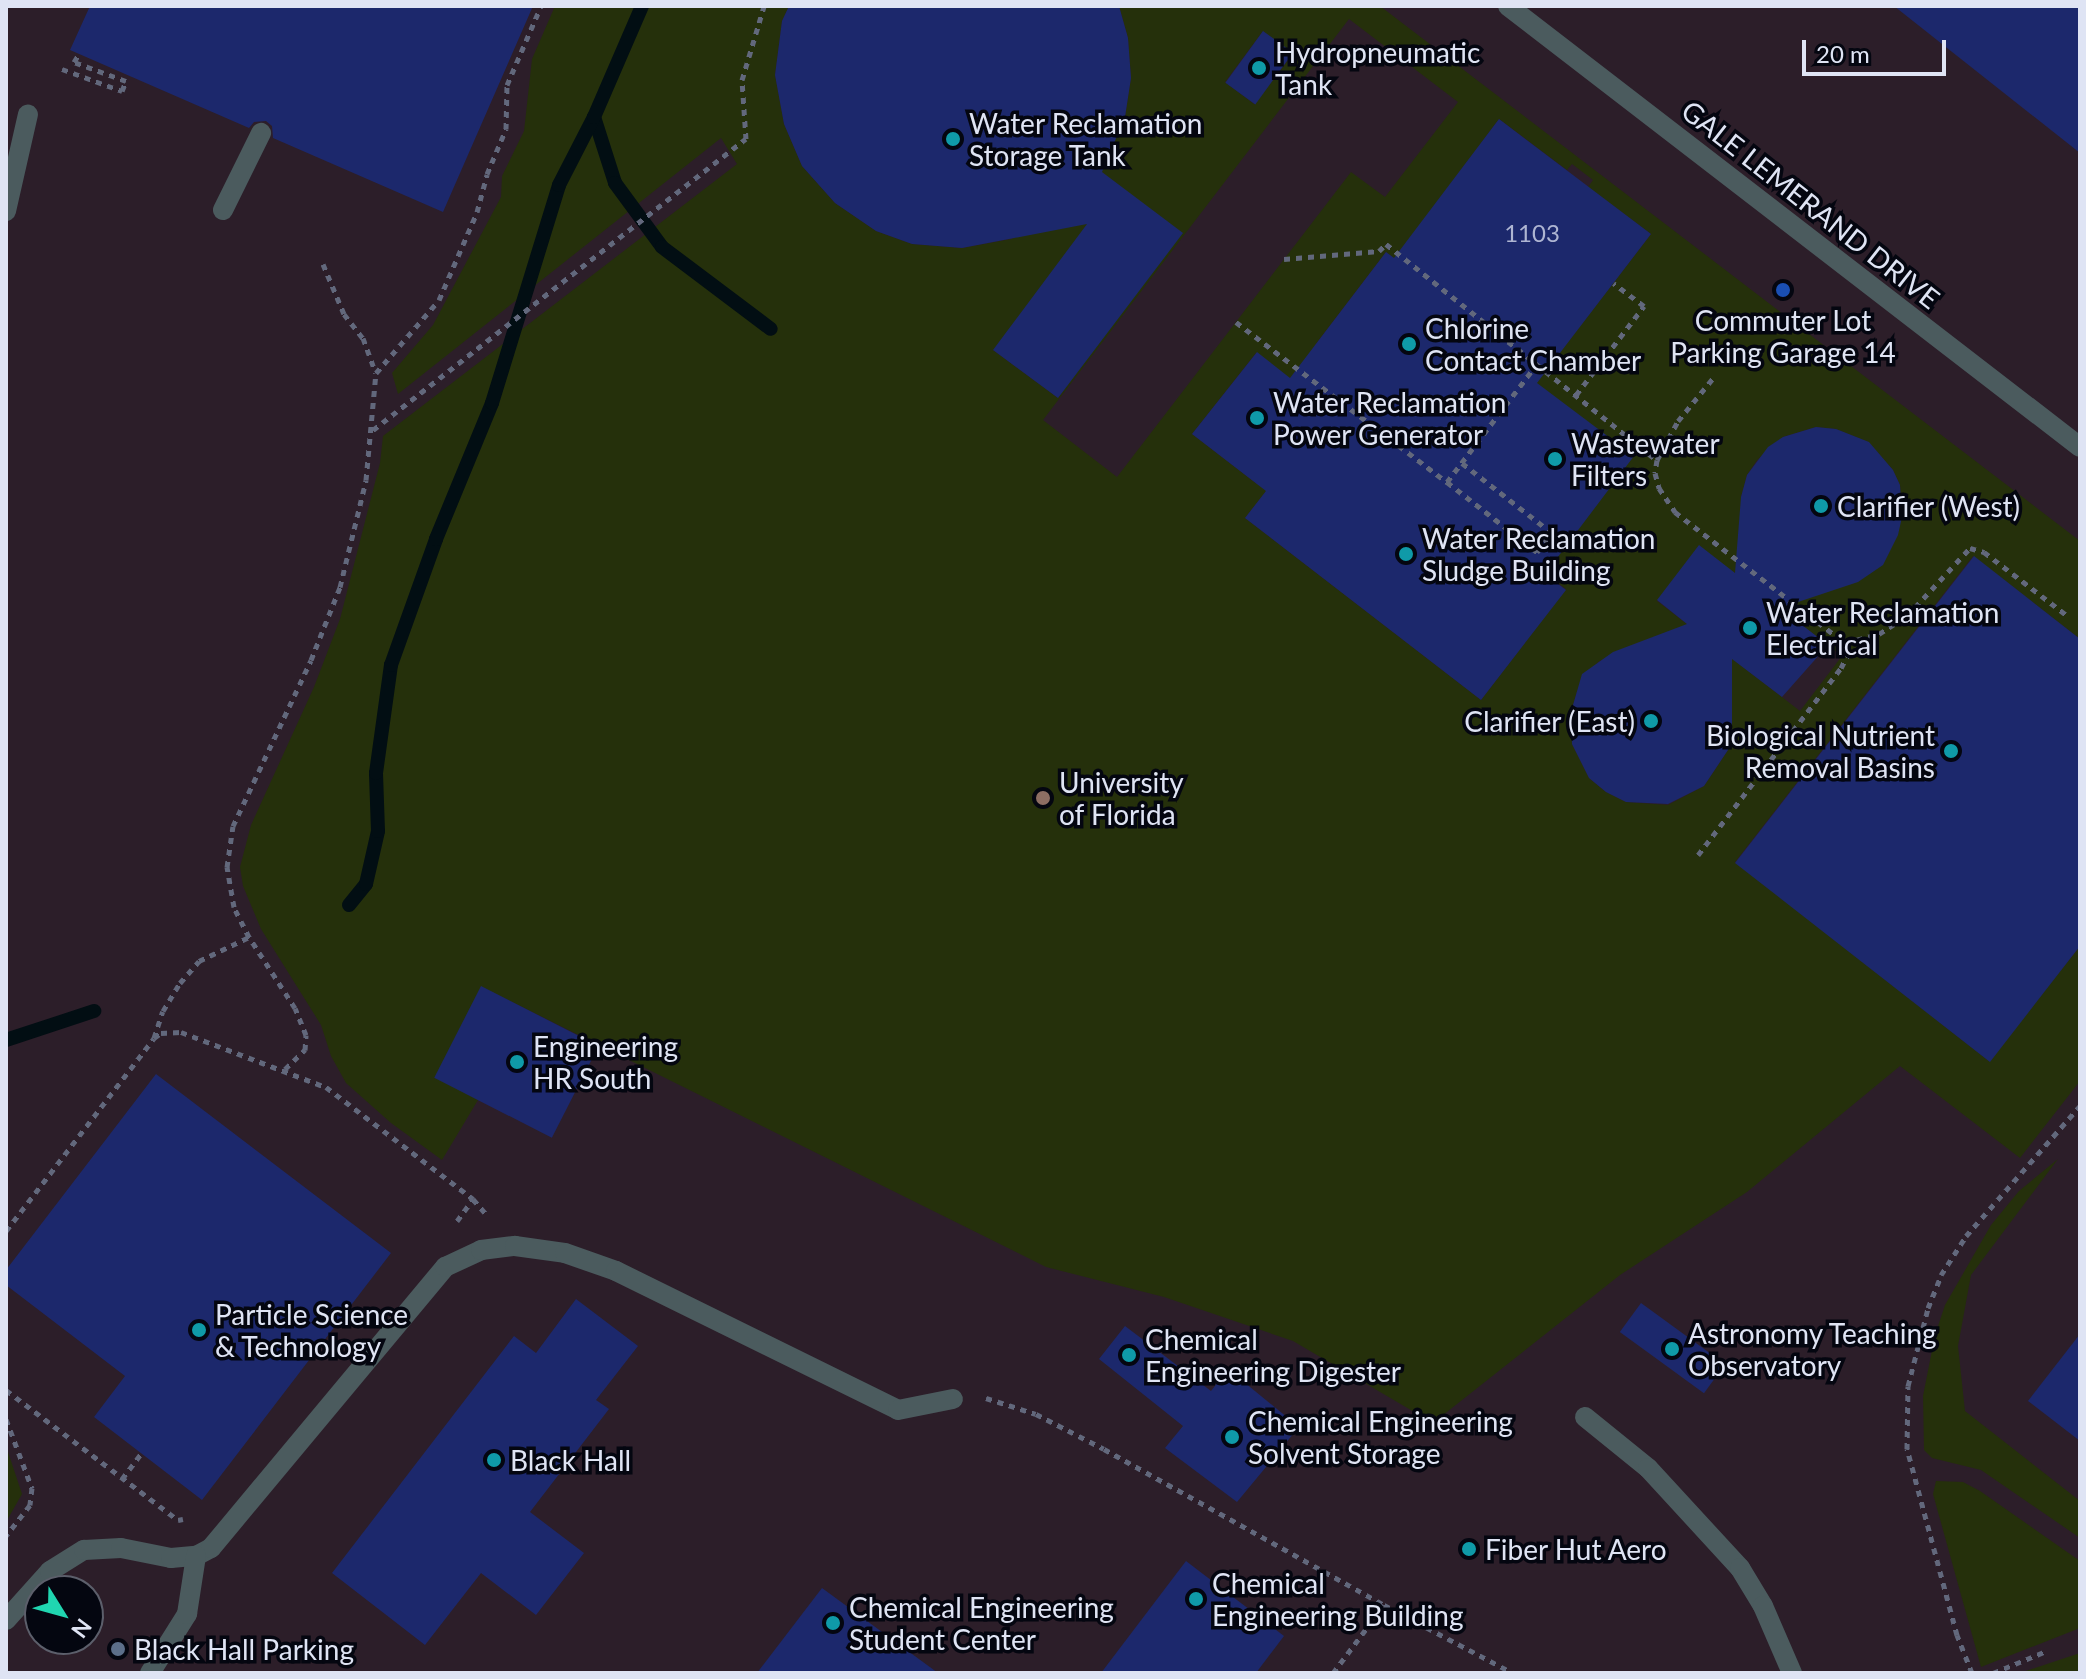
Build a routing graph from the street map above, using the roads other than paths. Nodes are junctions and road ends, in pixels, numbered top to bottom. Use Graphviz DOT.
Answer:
graph roads {
  1 [pos="1508,6"];
  2 [pos="28,114"];
  3 [pos="261,133"];
  4 [pos="223,210"];
  5 [pos="6,211"];
  6 [pos="2080,447"];
  7 [pos="953,1399"];
  8 [pos="1585,1417"];
  9 [pos="196,1556"];
  10 [pos="6,1620"];
  11 [pos="150,1673"];
  12 [pos="1792,1673"];
  1 -- 6 [label="street, GALE LEMERAND DRIVE"];
  2 -- 5 [label="street"];
  3 -- 4 [label="street"];
  7 -- 9 [label="street"];
  8 -- 12 [label="street"];
  9 -- 10 [label="street"];
  9 -- 11 [label="street"];
}
